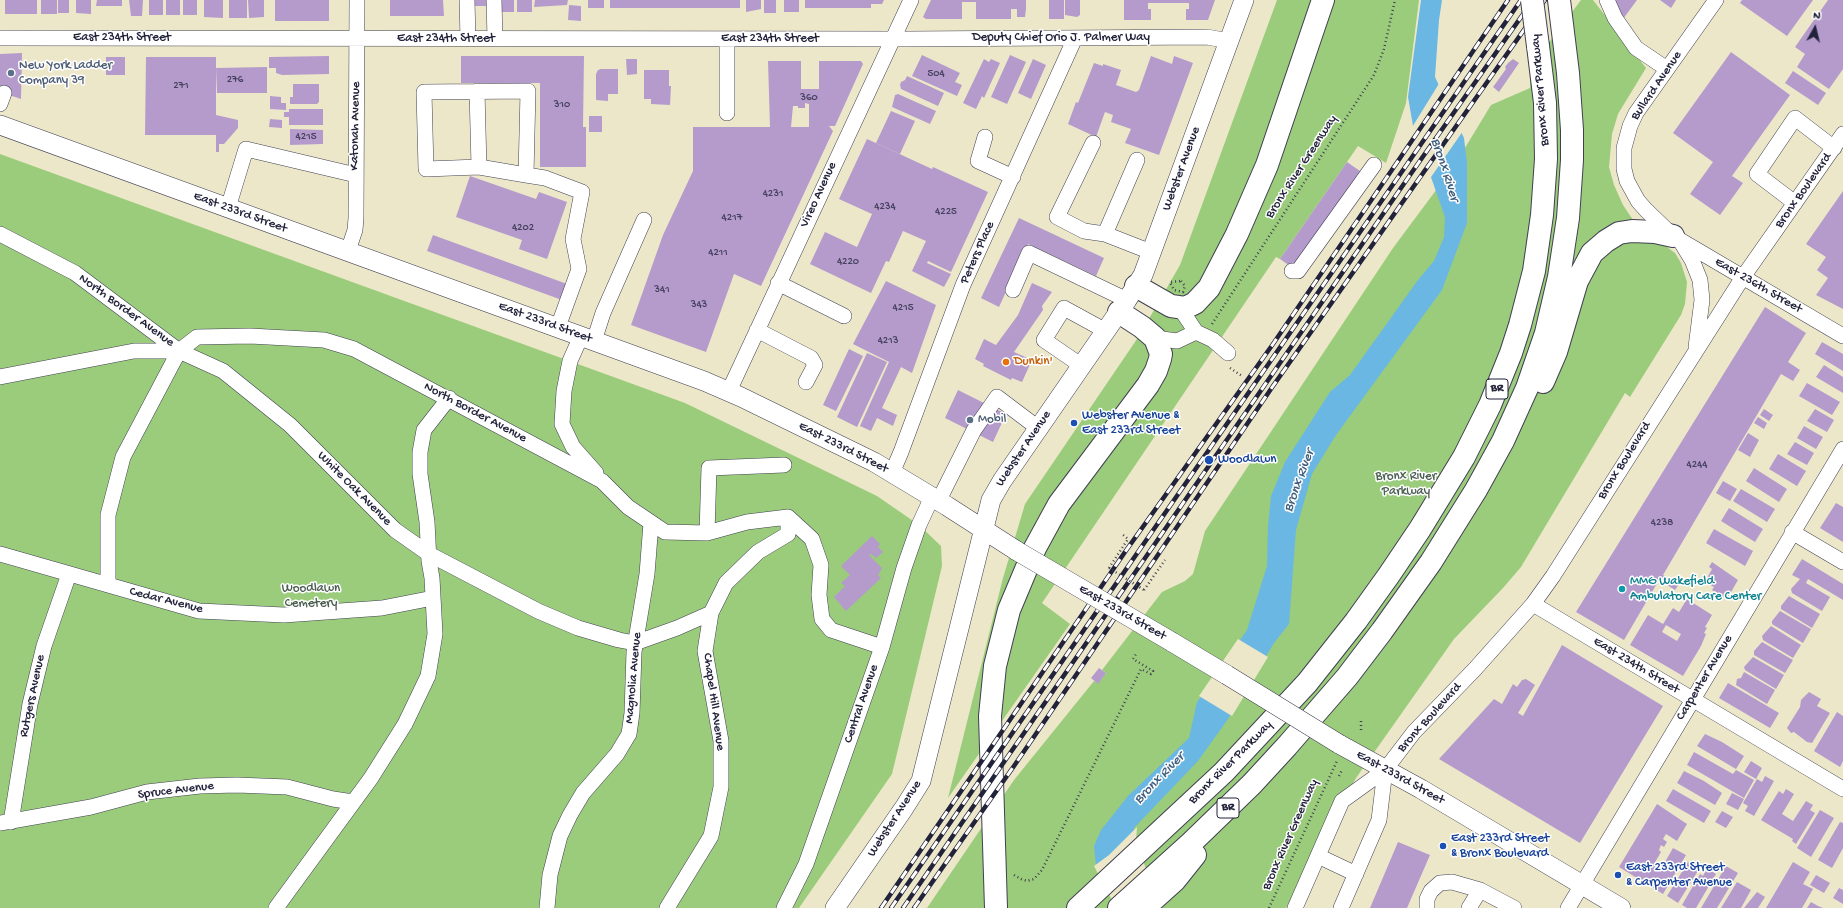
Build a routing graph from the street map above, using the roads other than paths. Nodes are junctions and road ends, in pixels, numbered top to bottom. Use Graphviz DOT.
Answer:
graph roads {
  1 [pos="357,0"];
  2 [pos="467,0"];
  3 [pos="494,0"];
  4 [pos="911,0"];
  5 [pos="1244,0"];
  6 [pos="1324,0"];
  7 [pos="1532,0"];
  8 [pos="1607,0"];
  9 [pos="1716,0"];
  10 [pos="1560,8"];
  11 [pos="0,38"];
  12 [pos="357,38"];
  13 [pos="1075,38"];
  14 [pos="468,39"];
  15 [pos="495,39"];
  16 [pos="727,39"];
  17 [pos="892,39"];
  18 [pos="1229,41"];
  19 [pos="1667,69"];
  20 [pos="477,92"];
  21 [pos="727,113"];
  22 [pos="0,125"];
  23 [pos="1843,134"];
  24 [pos="985,138"];
  25 [pos="1093,142"];
  26 [pos="1834,148"];
  27 [pos="1137,160"];
  28 [pos="1374,164"];
  29 [pos="479,167"];
  30 [pos="356,175"];
  31 [pos="526,175"];
  32 [pos="1013,178"];
  33 [pos="1795,203"];
  34 [pos="228,208"];
  35 [pos="644,220"];
  36 [pos="0,234"];
  37 [pos="1105,234"];
  38 [pos="1676,238"];
  39 [pos="348,251"];
  40 [pos="1151,252"];
  41 [pos="1292,271"];
  42 [pos="1743,277"];
  43 [pos="778,283"];
  44 [pos="1013,290"];
  45 [pos="1128,299"];
  46 [pos="1180,308"];
  47 [pos="844,316"];
  48 [pos="558,327"];
  49 [pos="757,330"];
  50 [pos="1106,331"];
  51 [pos="1200,334"];
  52 [pos="1843,336"];
  53 [pos="587,338"];
  54 [pos="1156,338"];
  55 [pos="1696,350"];
  56 [pos="180,351"];
  57 [pos="1229,360"];
  58 [pos="1082,366"];
  59 [pos="0,377"];
  60 [pos="806,382"];
  61 [pos="729,391"];
  62 [pos="449,398"];
  63 [pos="1038,428"];
  64 [pos="1503,441"];
  65 [pos="1843,449"];
  66 [pos="784,465"];
  67 [pos="892,473"];
  68 [pos="602,480"];
  69 [pos="935,499"];
  70 [pos="788,517"];
  71 [pos="652,522"];
  72 [pos="983,530"];
  73 [pos="1792,532"];
  74 [pos="707,533"];
  75 [pos="0,554"];
  76 [pos="429,554"];
  77 [pos="1843,562"];
  78 [pos="69,574"];
  79 [pos="108,585"];
  80 [pos="433,598"];
  81 [pos="1533,604"];
  82 [pos="711,613"];
  83 [pos="635,642"];
  84 [pos="882,648"];
  85 [pos="1693,700"];
  86 [pos="1385,770"];
  87 [pos="1843,789"];
  88 [pos="353,802"];
  89 [pos="5,822"];
  90 [pos="1318,856"];
  91 [pos="1170,873"];
  92 [pos="1356,874"];
  93 [pos="1582,885"];
  94 [pos="1480,890"];
  95 [pos="276,908"];
  96 [pos="547,908"];
  97 [pos="666,908"];
  98 [pos="784,908"];
  99 [pos="835,908"];
  100 [pos="996,908"];
  101 [pos="1078,908"];
  102 [pos="1119,908"];
  103 [pos="1144,908"];
  104 [pos="1295,908"];
  105 [pos="1341,908"];
  106 [pos="1427,908"];
  107 [pos="1469,908"];
  108 [pos="1514,908"];
  109 [pos="1568,908"];
  110 [pos="1621,908"];
  1 -- 12 [label="street, Katonah Avenue"];
  2 -- 14 [label="street"];
  3 -- 15 [label="street"];
  4 -- 17 [label="street, Vireo Avenue"];
  5 -- 18 [label="main road, Webster Avenue"];
  6 -- 46 [label="highway"];
  7 -- 101 [label="highway, Bronx River Parkway / BR, bridge"];
  8 -- 19 [label="street"];
  9 -- 19 [label="street, Bullard Avenue"];
  10 -- 64 [label="highway, Bronx River Parkway / BR"];
  11 -- 12 [label="street, East 234th Street"];
  12 -- 14 [label="street, East 234th Street"];
  12 -- 30 [label="street, Katonah Avenue"];
  13 -- 17 [label="street, Deputy Chief Orio J. Palmer Way"];
  13 -- 18 [label="street, Deputy Chief Orio J. Palmer Way"];
  13 -- 32 [label="street, Peters Place"];
  14 -- 15 [label="street, East 234th Street"];
  15 -- 16 [label="street, East 234th Street"];
  16 -- 17 [label="street, East 234th Street"];
  16 -- 21 [label="street"];
  17 -- 43 [label="street, Vireo Avenue"];
  18 -- 40 [label="main road, Webster Avenue"];
  19 -- 38 [label="street, Bullard Avenue"];
  20 -- 29 [label="street"];
  20 -- 29 [label="street"];
  20 -- 31 [label="street"];
  22 -- 34 [label="main road, East 233rd Street"];
  23 -- 26 [label="street, Bronx Boulevard"];
  24 -- 32 [label="street"];
  25 -- 37 [label="street"];
  26 -- 33 [label="street, Bronx Boulevard"];
  26 -- 33 [label="street"];
  27 -- 37 [label="street"];
  28 -- 41 [label="street"];
  29 -- 31 [label="street"];
  30 -- 34 [label="street"];
  30 -- 39 [label="street, Katonah Avenue"];
  31 -- 48 [label="street"];
  32 -- 67 [label="street, Peters Place"];
  33 -- 42 [label="street, Bronx Boulevard"];
  34 -- 39 [label="main road, East 233rd Street"];
  35 -- 53 [label="street"];
  36 -- 56 [label="street, North Border Avenue"];
  37 -- 40 [label="street"];
  38 -- 42 [label="street, East 236th Street"];
  38 -- 55 [label="street"];
  38 -- 64 [label="highway"];
  39 -- 48 [label="main road, East 233rd Street"];
  40 -- 45 [label="main road, Webster Avenue"];
  42 -- 52 [label="street, East 236th Street"];
  42 -- 55 [label="street, Bronx Boulevard"];
  43 -- 47 [label="street"];
  43 -- 49 [label="street, Vireo Avenue"];
  44 -- 45 [label="street"];
  45 -- 46 [label="highway"];
  45 -- 50 [label="main road, Webster Avenue"];
  45 -- 54 [label="highway"];
  46 -- 51 [label="street"];
  48 -- 53 [label="main road, East 233rd Street"];
  49 -- 60 [label="street"];
  49 -- 61 [label="street, Vireo Avenue"];
  50 -- 58 [label="main road, Webster Avenue"];
  50 -- 58 [label="street"];
  51 -- 54 [label="street"];
  51 -- 57 [label="street"];
  53 -- 61 [label="main road, East 233rd Street"];
  53 -- 68 [label="street"];
  54 -- 100 [label="highway"];
  55 -- 81 [label="street, Bronx Boulevard"];
  56 -- 59 [label="street, White Oak Avenue"];
  56 -- 62 [label="street, North Border Avenue"];
  56 -- 76 [label="street, White Oak Avenue"];
  56 -- 79 [label="street"];
  58 -- 63 [label="main road, Webster Avenue"];
  61 -- 67 [label="main road, East 233rd Street"];
  62 -- 68 [label="street, North Border Avenue"];
  62 -- 76 [label="street"];
  63 -- 69 [label="street, Central Avenue"];
  63 -- 72 [label="main road, Webster Avenue"];
  64 -- 91 [label="highway, Bronx River Parkway / BR"];
  65 -- 73 [label="street, Carpenter Avenue"];
  66 -- 74 [label="street"];
  67 -- 69 [label="main road, East 233rd Street"];
  68 -- 71 [label="street, North Border Avenue"];
  69 -- 72 [label="main road, East 233rd Street"];
  69 -- 84 [label="street, Central Avenue"];
  70 -- 74 [label="street, North Border Avenue"];
  70 -- 82 [label="street, Chapel Hill Avenue"];
  70 -- 84 [label="street"];
  71 -- 74 [label="street, North Border Avenue"];
  71 -- 83 [label="street, Magnolia Avenue"];
  72 -- 86 [label="main road, East 233rd Street, bridge"];
  72 -- 99 [label="main road, Webster Avenue"];
  73 -- 77 [label="street"];
  73 -- 85 [label="street, Carpenter Avenue"];
  75 -- 78 [label="street, Cedar Avenue"];
  76 -- 80 [label="street"];
  76 -- 83 [label="street, White Oak Avenue"];
  78 -- 79 [label="street, Cedar Avenue"];
  78 -- 89 [label="street, Rutgers Avenue"];
  79 -- 80 [label="street, Cedar Avenue"];
  80 -- 88 [label="street"];
  81 -- 85 [label="street, East 234th Street"];
  81 -- 86 [label="street, Bronx Boulevard"];
  82 -- 83 [label="street, White Oak Avenue"];
  82 -- 97 [label="street, Chapel Hill Avenue"];
  83 -- 96 [label="street, Magnolia Avenue"];
  84 -- 98 [label="street, Central Avenue"];
  85 -- 87 [label="street, East 234th Street"];
  85 -- 93 [label="street, Carpenter Avenue"];
  86 -- 90 [label="street, Bronx Boulevard"];
  86 -- 92 [label="street"];
  86 -- 93 [label="main road, East 233rd Street"];
  88 -- 89 [label="street, Spruce Avenue"];
  88 -- 95 [label="street"];
  90 -- 92 [label="street"];
  90 -- 104 [label="street, Bronx Boulevard"];
  91 -- 102 [label="highway, Bronx River Parkway / BR"];
  91 -- 103 [label="highway"];
  92 -- 105 [label="street"];
  93 -- 109 [label="street, Carpenter Avenue"];
  93 -- 110 [label="main road, East 233rd Street"];
  94 -- 106 [label="street"];
  94 -- 107 [label="street"];
  94 -- 108 [label="street"];
}
